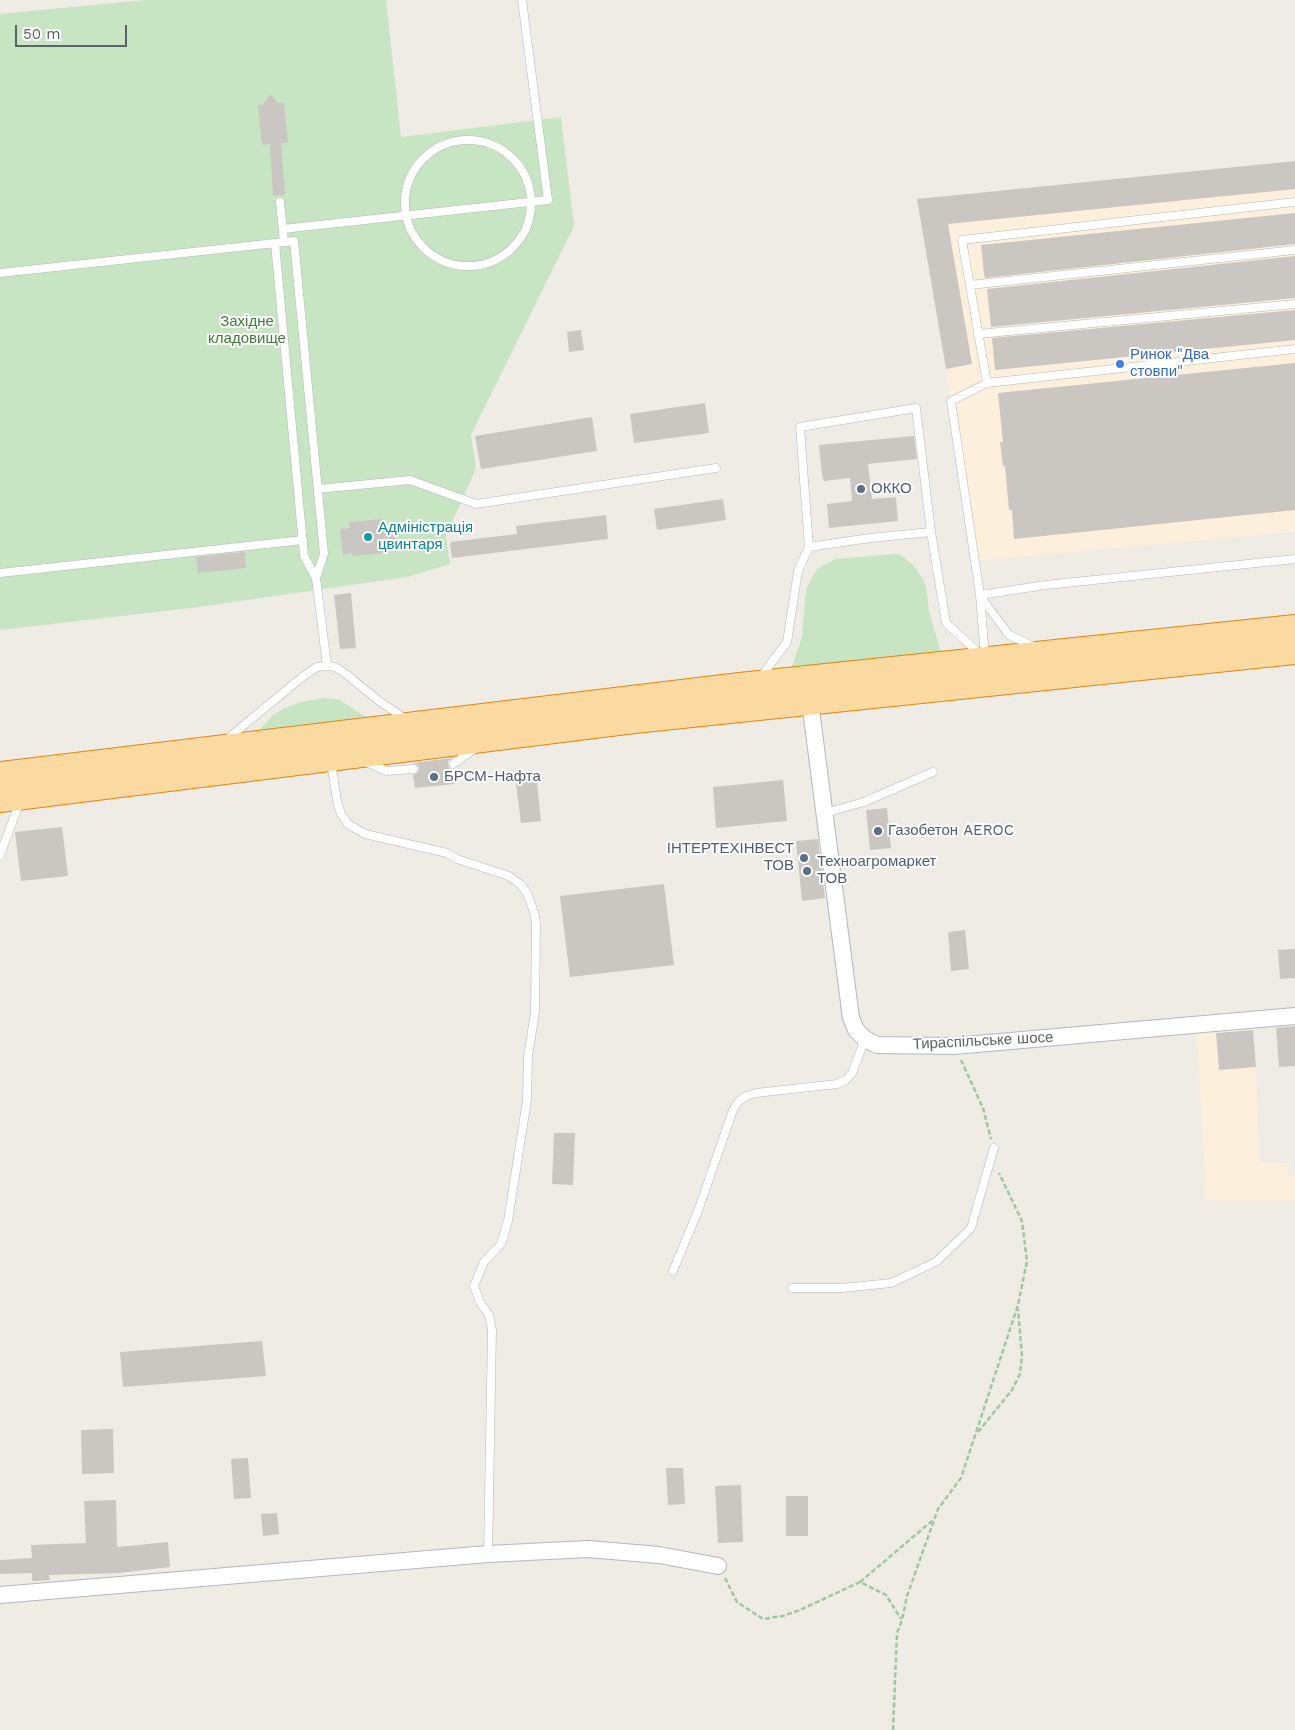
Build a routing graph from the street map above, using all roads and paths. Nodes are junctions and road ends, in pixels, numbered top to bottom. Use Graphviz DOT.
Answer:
graph roads {
  1 [pos="522,0"];
  2 [pos="280,202"];
  3 [pos="531,202"];
  4 [pos="1295,202"];
  5 [pos="406,215"];
  6 [pos="283,229"];
  7 [pos="284,242"];
  8 [pos="275,243"];
  9 [pos="1295,250"];
  10 [pos="0,273"];
  11 [pos="970,285"];
  12 [pos="1295,304"];
  13 [pos="978,334"];
  14 [pos="1295,349"];
  15 [pos="987,383"];
  16 [pos="716,468"];
  17 [pos="318,489"];
  18 [pos="931,532"];
  19 [pos="303,540"];
  20 [pos="809,547"];
  21 [pos="1295,559"];
  22 [pos="0,573"];
  23 [pos="316,578"];
  24 [pos="980,595"];
  25 [pos="1295,628"];
  26 [pos="1295,651"];
  27 [pos="1047,653"];
  28 [pos="986,659"];
  29 [pos="327,666"];
  30 [pos="755,685"];
  31 [pos="810,702"];
  32 [pos="415,725"];
  33 [pos="488,738"];
  34 [pos="215,749"];
  35 [pos="339,756"];
  36 [pos="453,764"];
  37 [pos="412,769"];
  38 [pos="934,772"];
  39 [pos="0,775"];
  40 [pos="11,797"];
  41 [pos="825,813"];
  42 [pos="0,855"];
  43 [pos="1295,1016"];
  44 [pos="865,1039"];
  45 [pos="954,1046"];
  46 [pos="994,1148"];
  47 [pos="673,1271"];
  48 [pos="792,1288"];
  49 [pos="1018,1305"];
  50 [pos="977,1433"];
  51 [pos="934,1519"];
  52 [pos="488,1554"];
  53 [pos="718,1566"];
  54 [pos="860,1582"];
  55 [pos="0,1595"];
  56 [pos="902,1620"];
  57 [pos="893,1730"];
  1 -- 3 [label="lane"];
  2 -- 6 [label="lane"];
  3 -- 5 [label="lane"];
  3 -- 5 [label="lane"];
  3 -- 5 [label="lane"];
  4 -- 11 [label="lane"];
  5 -- 6 [label="lane"];
  6 -- 7 [label="lane"];
  7 -- 8 [label="lane"];
  7 -- 17 [label="lane"];
  8 -- 10 [label="lane"];
  8 -- 19 [label="lane"];
  9 -- 11 [label="lane"];
  11 -- 13 [label="lane"];
  12 -- 13 [label="lane"];
  13 -- 15 [label="lane"];
  14 -- 15 [label="lane"];
  15 -- 24 [label="lane"];
  16 -- 17 [label="lane"];
  17 -- 23 [label="lane"];
  18 -- 20 [label="lane"];
  18 -- 20 [label="lane"];
  18 -- 28 [label="lane"];
  19 -- 22 [label="lane"];
  19 -- 23 [label="lane"];
  20 -- 30 [label="lane"];
  21 -- 24 [label="lane"];
  23 -- 29 [label="lane"];
  24 -- 27 [label="lane"];
  24 -- 28 [label="lane"];
  25 -- 27 [label="highway"];
  26 -- 31 [label="highway"];
  27 -- 28 [label="highway"];
  28 -- 30 [label="highway"];
  29 -- 32 [label="lane"];
  29 -- 34 [label="lane"];
  30 -- 32 [label="highway"];
  31 -- 33 [label="highway"];
  31 -- 41 [label="street"];
  32 -- 34 [label="highway"];
  33 -- 35 [label="highway"];
  33 -- 36 [label="lane"];
  34 -- 39 [label="highway"];
  35 -- 37 [label="lane"];
  35 -- 40 [label="highway"];
  35 -- 52 [label="lane"];
  38 -- 41 [label="lane"];
  40 -- 42 [label="lane"];
  41 -- 44 [label="street"];
  43 -- 45 [label="street, Тираспільське шосе"];
  44 -- 45 [label="street, Тираспільське шосе"];
  44 -- 47 [label="lane"];
  45 -- 46 [label="path"];
  46 -- 48 [label="lane"];
  46 -- 49 [label="path"];
  49 -- 50 [label="path"];
  49 -- 50 [label="path"];
  50 -- 51 [label="path"];
  51 -- 54 [label="path"];
  51 -- 56 [label="path"];
  52 -- 53 [label="street"];
  52 -- 55 [label="street"];
  53 -- 54 [label="path"];
  54 -- 56 [label="path"];
  56 -- 57 [label="path"];
}
